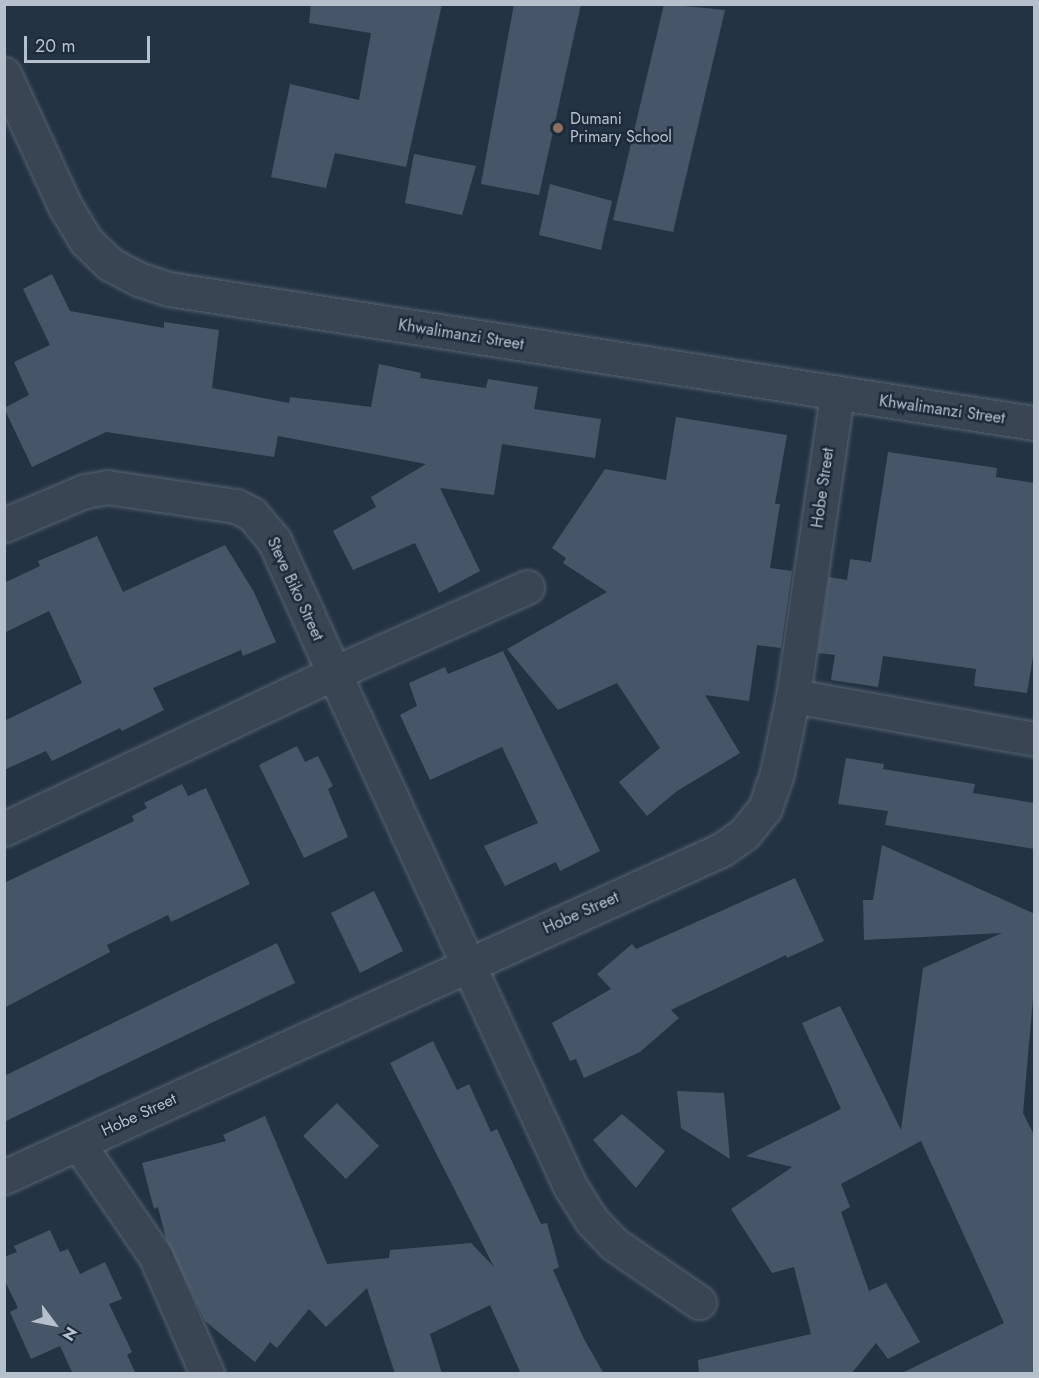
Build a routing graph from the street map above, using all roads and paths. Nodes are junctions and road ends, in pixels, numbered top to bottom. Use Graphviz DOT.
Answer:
graph roads {
  1 [pos="4,74"];
  2 [pos="837,395"];
  3 [pos="1035,423"];
  4 [pos="4,525"];
  5 [pos="527,587"];
  6 [pos="334,673"];
  7 [pos="793,696"];
  8 [pos="1035,738"];
  9 [pos="4,829"];
  10 [pos="467,964"];
  11 [pos="78,1143"];
  12 [pos="4,1177"];
  13 [pos="699,1302"];
  14 [pos="207,1374"];
  1 -- 2 [label="street, Khwalimanzi Street"];
  2 -- 3 [label="street, Khwalimanzi Street"];
  2 -- 7 [label="street, Hobe Street"];
  4 -- 6 [label="street, Steve Biko Street"];
  5 -- 6 [label="street"];
  6 -- 9 [label="street"];
  6 -- 10 [label="street, Steve Biko Street"];
  7 -- 8 [label="street"];
  7 -- 10 [label="street, Hobe Street"];
  10 -- 11 [label="street, Hobe Street"];
  10 -- 13 [label="street, Steve Biko Street"];
  11 -- 12 [label="street, Hobe Street"];
  11 -- 14 [label="street"];
}
